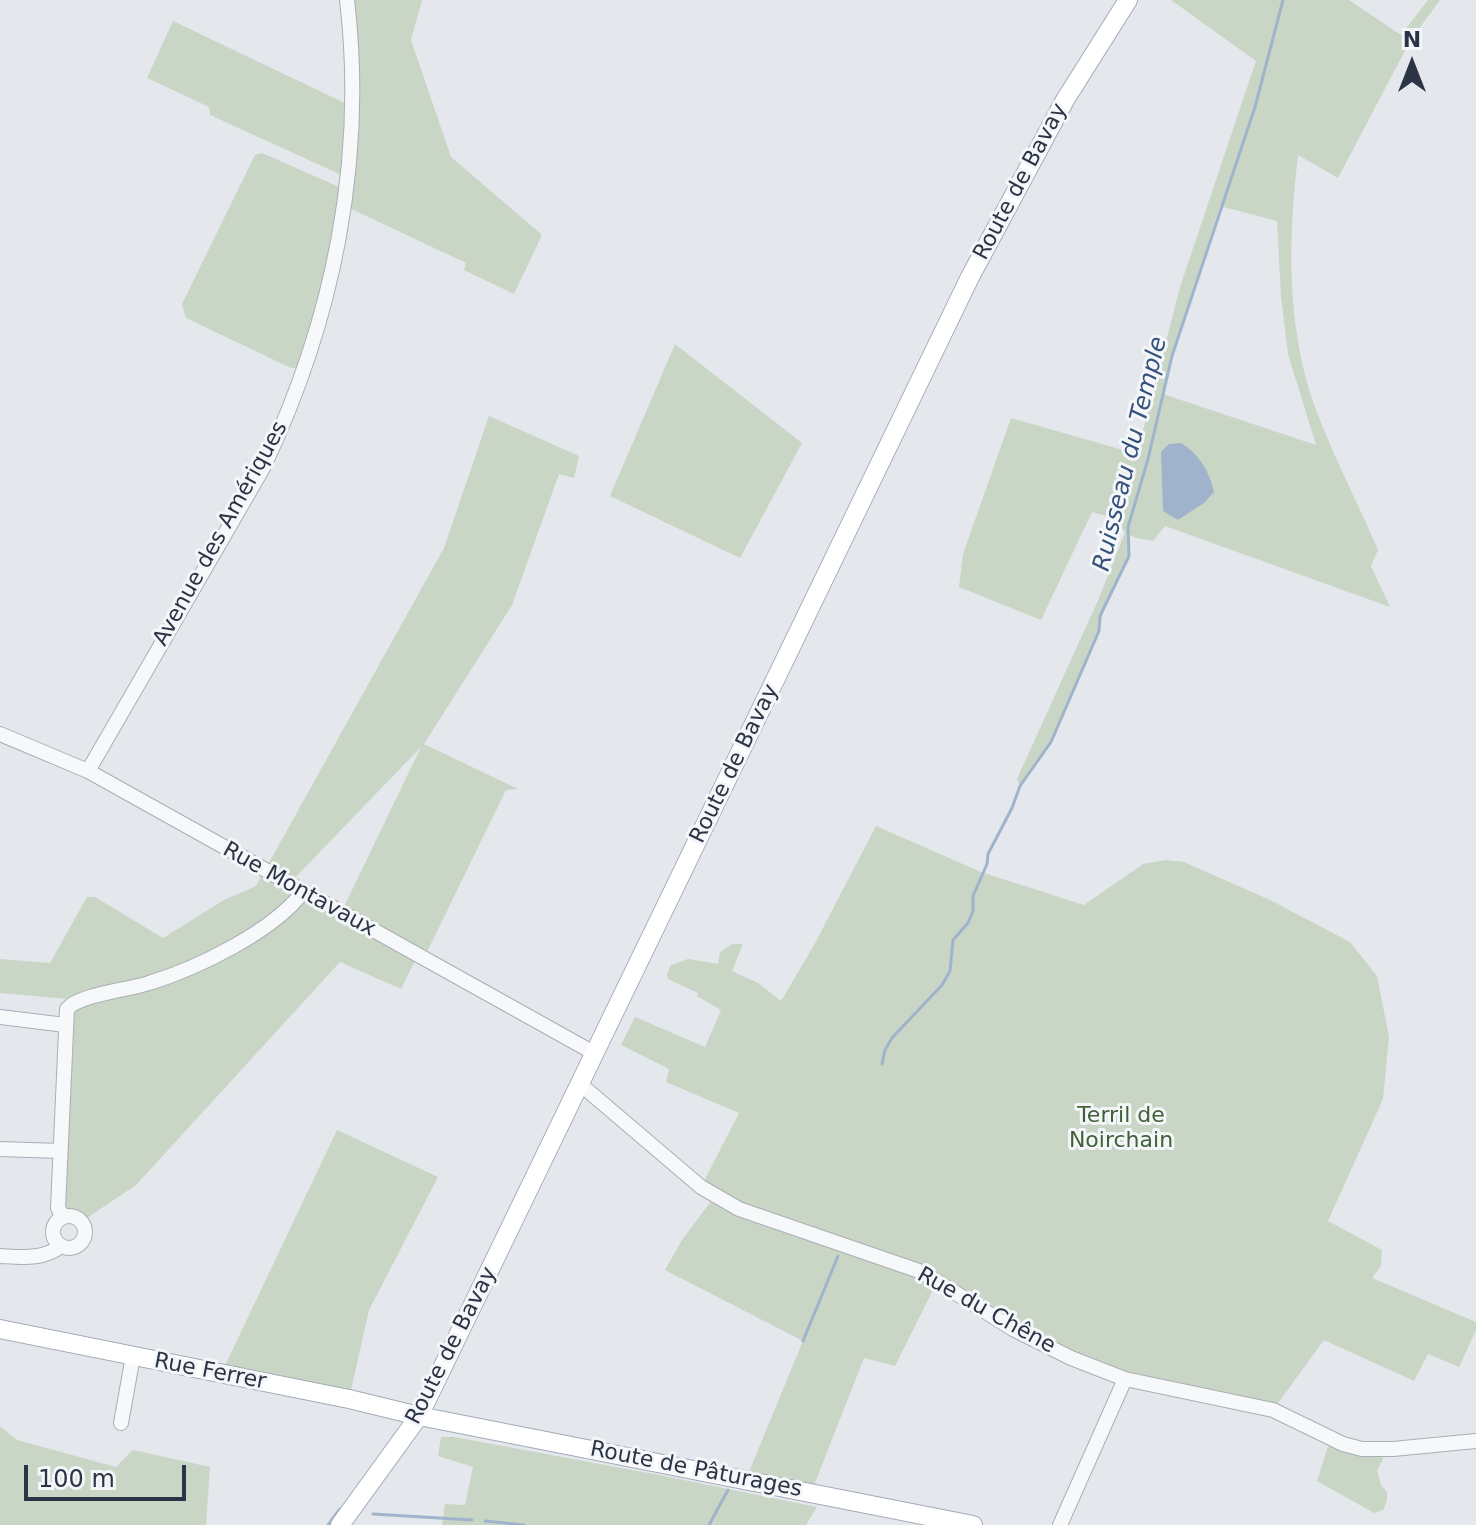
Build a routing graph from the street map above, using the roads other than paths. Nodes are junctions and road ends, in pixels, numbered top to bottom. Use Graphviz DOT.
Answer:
graph roads {
  1 [pos="347,0"];
  2 [pos="1128,0"];
  3 [pos="0,734"];
  4 [pos="88,771"];
  5 [pos="303,892"];
  6 [pos="0,1017"];
  7 [pos="65,1025"];
  8 [pos="594,1053"];
  9 [pos="580,1084"];
  10 [pos="0,1149"];
  11 [pos="60,1151"];
  12 [pos="63,1217"];
  13 [pos="61,1246"];
  14 [pos="0,1256"];
  15 [pos="0,1329"];
  16 [pos="133,1356"];
  17 [pos="1125,1379"];
  18 [pos="419,1416"];
  19 [pos="121,1423"];
  20 [pos="1476,1441"];
  21 [pos="340,1525"];
  22 [pos="973,1525"];
  23 [pos="1060,1525"];
  1 -- 4 [label="street, Avenue des Amériques"];
  2 -- 8 [label="main road, Route de Bavay"];
  3 -- 4 [label="street, Rue Montavaux"];
  4 -- 5 [label="street, Rue Montavaux"];
  5 -- 7 [label="street"];
  5 -- 8 [label="street, Rue Montavaux"];
  6 -- 7 [label="street"];
  7 -- 11 [label="street"];
  8 -- 9 [label="main road, Route de Bavay"];
  9 -- 17 [label="street, Rue du Chêne"];
  9 -- 18 [label="main road, Route de Bavay"];
  10 -- 11 [label="street"];
  11 -- 12 [label="street"];
  12 -- 13 [label="street"];
  12 -- 13 [label="street"];
  13 -- 14 [label="street"];
  15 -- 16 [label="main road, Rue Ferrer"];
  16 -- 18 [label="main road, Rue Ferrer"];
  16 -- 19 [label="street"];
  17 -- 20 [label="street, Rue du Chêne"];
  17 -- 23 [label="street"];
  18 -- 21 [label="main road, Route de Bavay"];
  18 -- 22 [label="main road, Route de Pâturages"];
}
